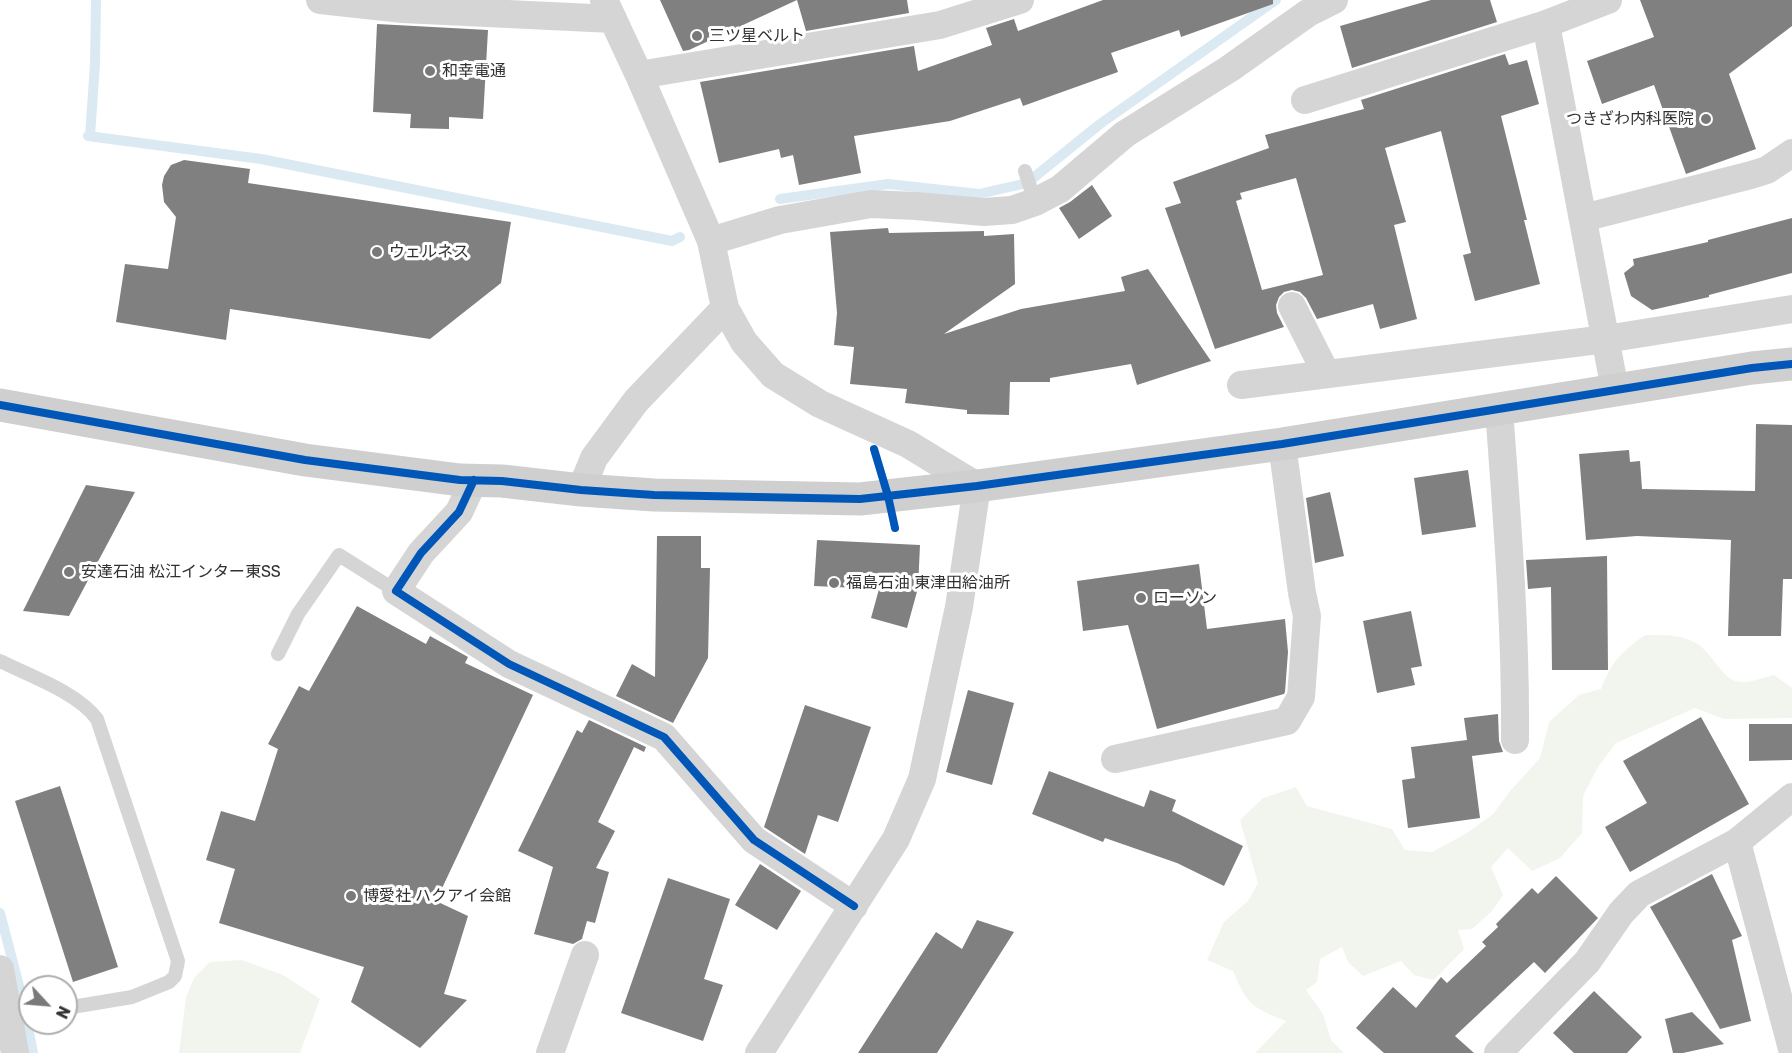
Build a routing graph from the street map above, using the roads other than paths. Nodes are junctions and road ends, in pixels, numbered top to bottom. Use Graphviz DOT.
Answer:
graph roads {
  1 [pos="320,0"];
  2 [pos="1020,0"];
  3 [pos="1334,0"];
  4 [pos="1608,0"];
  5 [pos="608,10"];
  6 [pos="1546,24"];
  7 [pos="639,75"];
  8 [pos="1305,100"];
  9 [pos="1792,153"];
  10 [pos="1025,171"];
  11 [pos="1033,196"];
  12 [pos="1583,218"];
  13 [pos="711,241"];
  14 [pos="1292,306"];
  15 [pos="725,308"];
  16 [pos="1792,309"];
  17 [pos="1606,339"];
  18 [pos="1792,364"];
  19 [pos="1326,373"];
  20 [pos="1241,385"];
  21 [pos="1615,390"];
  22 [pos="0,405"];
  23 [pos="1499,409"];
  24 [pos="1282,444"];
  25 [pos="474,480"];
  26 [pos="977,486"];
  27 [pos="581,490"];
  28 [pos="396,591"];
  29 [pos="278,654"];
  30 [pos="0,661"];
  31 [pos="1515,740"];
  32 [pos="1115,759"];
  33 [pos="1792,797"];
  34 [pos="1737,842"];
  35 [pos="854,906"];
  36 [pos="585,955"];
  37 [pos="0,969"];
  38 [pos="18,1006"];
  39 [pos="78,1006"];
  40 [pos="19,1035"];
  41 [pos="1792,1049"];
  42 [pos="15,1053"];
  43 [pos="550,1053"];
  44 [pos="759,1053"];
  45 [pos="1498,1053"];
  1 -- 5 [label="street"];
  2 -- 7 [label="street"];
  3 -- 11 [label="street"];
  4 -- 6 [label="street"];
  5 -- 7 [label="street"];
  6 -- 8 [label="street"];
  6 -- 12 [label="street"];
  7 -- 13 [label="street"];
  9 -- 12 [label="street"];
  10 -- 11 [label="lane"];
  11 -- 13 [label="street"];
  12 -- 17 [label="street"];
  13 -- 15 [label="street"];
  14 -- 19 [label="street"];
  15 -- 26 [label="street"];
  15 -- 27 [label="street"];
  16 -- 17 [label="street"];
  17 -- 19 [label="street"];
  17 -- 21 [label="street"];
  18 -- 21 [label="street"];
  19 -- 20 [label="street"];
  21 -- 23 [label="street"];
  22 -- 25 [label="street"];
  23 -- 24 [label="street"];
  23 -- 31 [label="street"];
  24 -- 26 [label="street"];
  24 -- 32 [label="street"];
  25 -- 27 [label="street"];
  25 -- 28 [label="street"];
  26 -- 27 [label="street"];
  26 -- 35 [label="street"];
  28 -- 29 [label="lane"];
  28 -- 35 [label="street"];
  30 -- 39 [label="lane"];
  33 -- 34 [label="street"];
  34 -- 41 [label="street"];
  34 -- 45 [label="street"];
  35 -- 44 [label="street"];
  36 -- 43 [label="street"];
  37 -- 38 [label="street"];
  40 -- 42 [label="street"];
}
